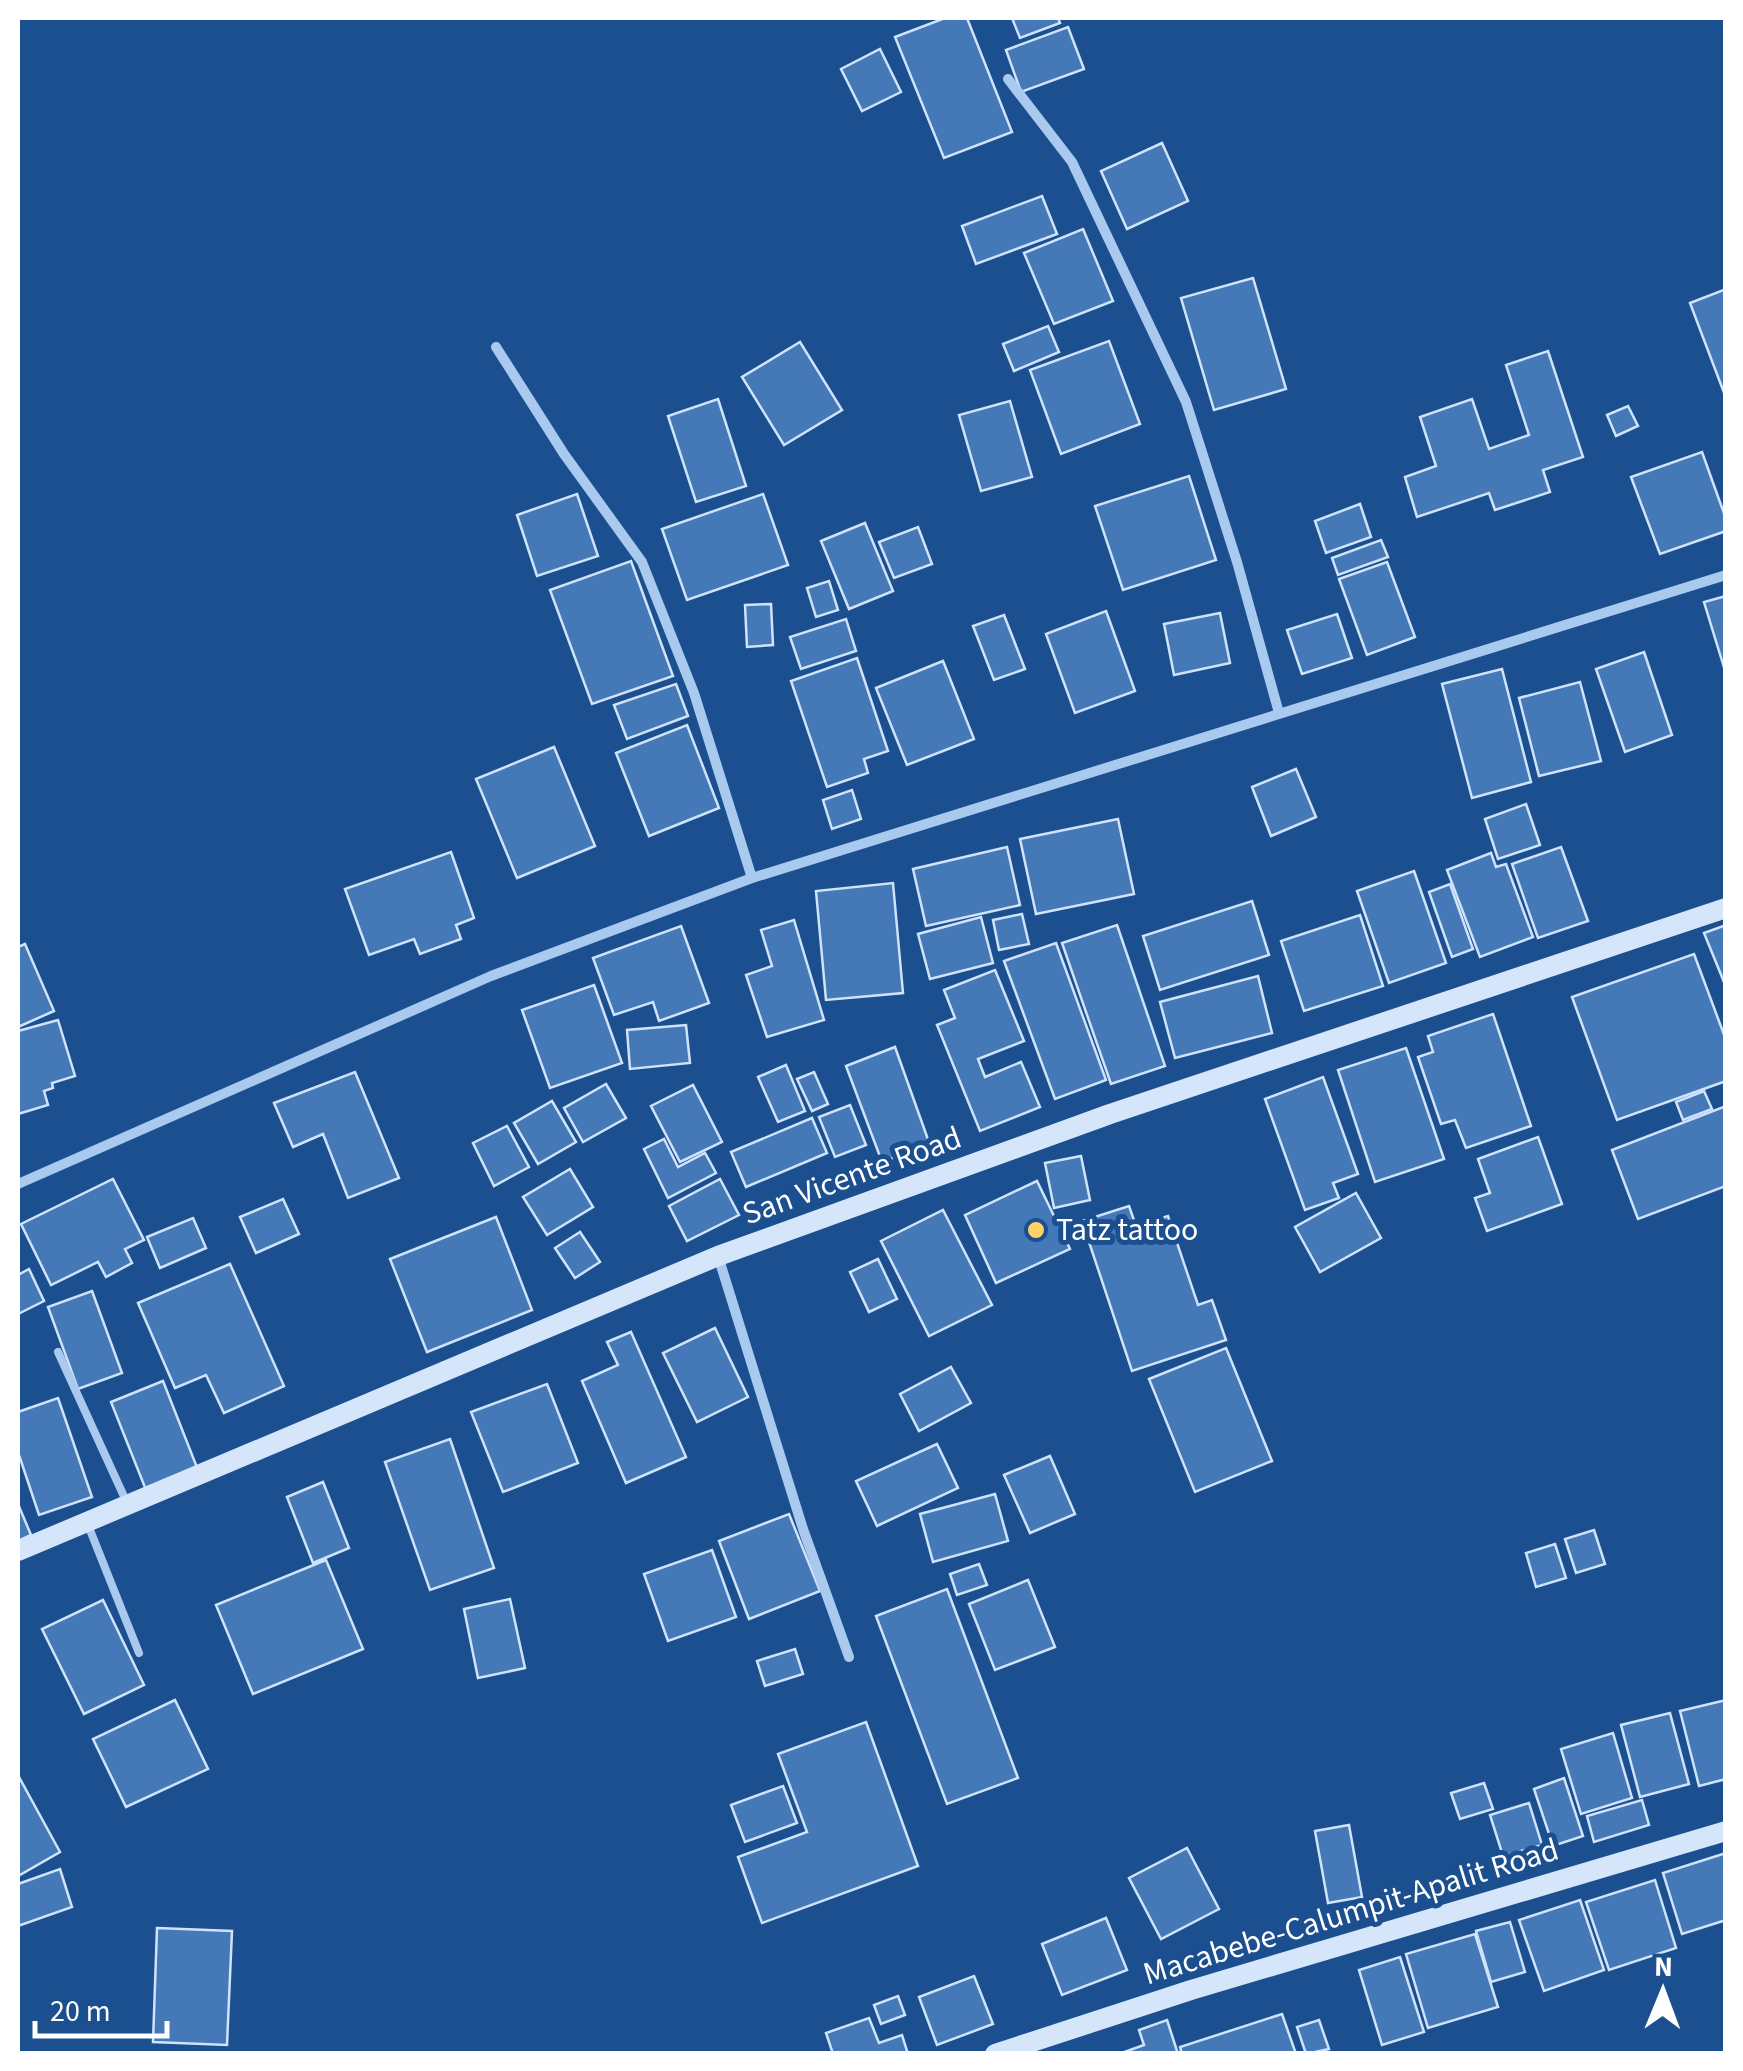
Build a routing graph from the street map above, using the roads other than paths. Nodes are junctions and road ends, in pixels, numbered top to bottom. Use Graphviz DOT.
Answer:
graph roads {
  1 [pos="1008,79"];
  2 [pos="496,347"];
  3 [pos="1726,574"];
  4 [pos="1279,712"];
  5 [pos="752,878"];
  6 [pos="1726,908"];
  7 [pos="18,1184"];
  8 [pos="718,1256"];
  9 [pos="58,1352"];
  10 [pos="127,1503"];
  11 [pos="86,1521"];
  12 [pos="18,1551"];
  13 [pos="139,1653"];
  14 [pos="848,1656"];
  15 [pos="1726,1832"];
  16 [pos="995,2054"];
  1 -- 4 [label="street"];
  2 -- 5 [label="street"];
  3 -- 4 [label="street"];
  4 -- 5 [label="street"];
  5 -- 7 [label="street"];
  6 -- 8 [label="street, San Vicente Road"];
  8 -- 10 [label="street, San Vicente Road"];
  8 -- 14 [label="street"];
  9 -- 10 [label="lane"];
  10 -- 11 [label="street, San Vicente Road"];
  11 -- 12 [label="street, San Vicente Road"];
  11 -- 13 [label="lane"];
  15 -- 16 [label="street, Macabebe-Calumpit-Apalit Road"];
}
